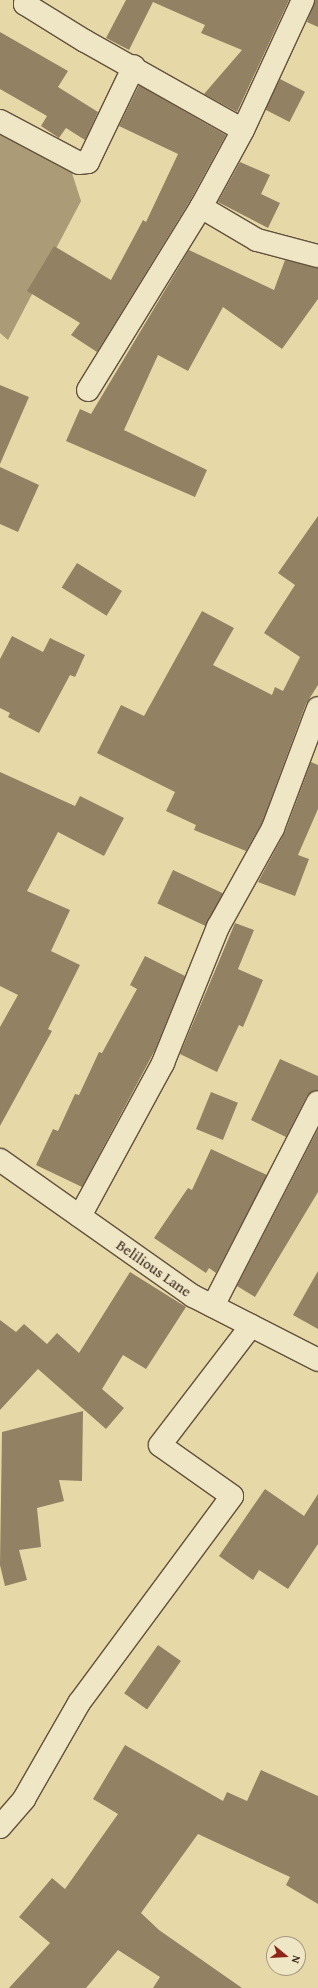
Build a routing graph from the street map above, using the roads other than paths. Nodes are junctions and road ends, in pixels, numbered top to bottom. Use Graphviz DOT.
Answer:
graph roads {
  1 [pos="303,0"];
  2 [pos="23,2"];
  3 [pos="134,66"];
  4 [pos="0,120"];
  5 [pos="243,130"];
  6 [pos="201,207"];
  7 [pos="318,256"];
  8 [pos="88,390"];
  9 [pos="318,708"];
  10 [pos="310,751"];
  11 [pos="318,1102"];
  12 [pos="0,1160"];
  13 [pos="80,1216"];
  14 [pos="213,1306"];
  15 [pos="251,1326"];
  16 [pos="318,1360"];
  17 [pos="0,1827"];
  1 -- 5 [label="street"];
  2 -- 3 [label="street"];
  3 -- 4 [label="street"];
  3 -- 5 [label="street"];
  5 -- 6 [label="street"];
  6 -- 7 [label="street"];
  6 -- 8 [label="street"];
  9 -- 10 [label="street"];
  10 -- 13 [label="street"];
  11 -- 14 [label="street"];
  12 -- 13 [label="street, Belilious Lane"];
  13 -- 14 [label="street, Belilious Lane"];
  14 -- 15 [label="street, Belilious Lane"];
  15 -- 16 [label="street, Belilious Lane"];
  15 -- 17 [label="street"];
}
